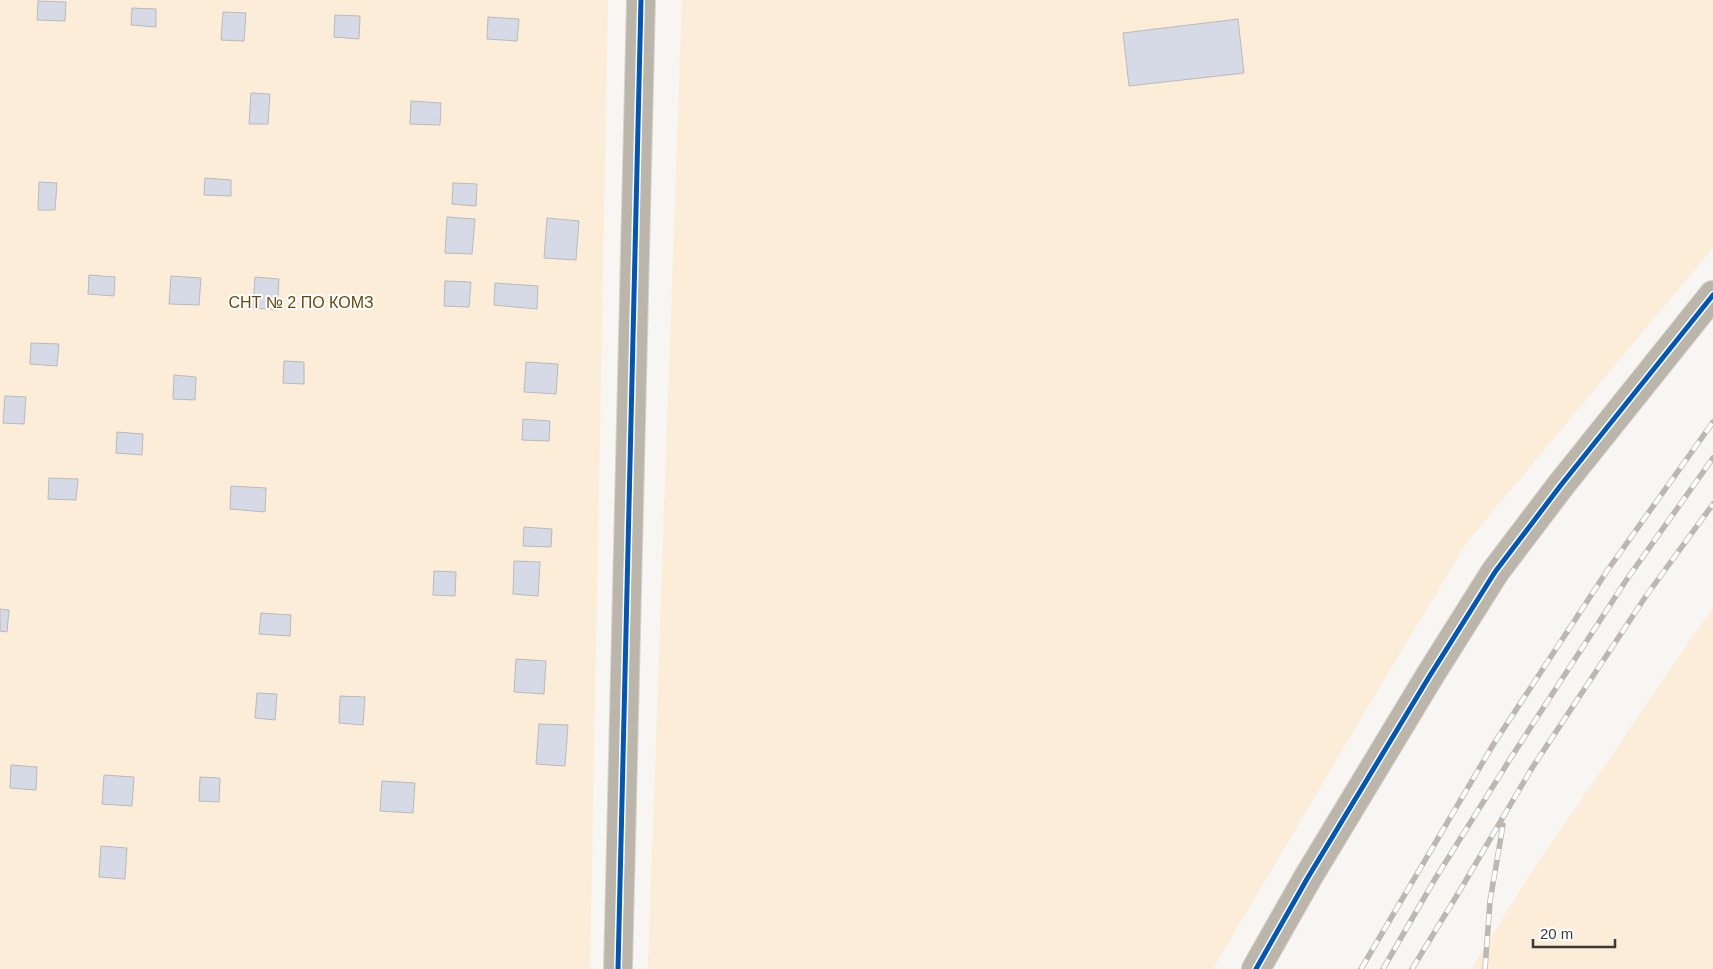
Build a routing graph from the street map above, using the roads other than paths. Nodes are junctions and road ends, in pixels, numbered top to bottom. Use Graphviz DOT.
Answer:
graph roads {
  1 [pos="641,0"];
  2 [pos="1713,295"];
  3 [pos="618,969"];
  4 [pos="1256,969"];
  1 -- 3 [label="street"];
  2 -- 4 [label="street"];
}
